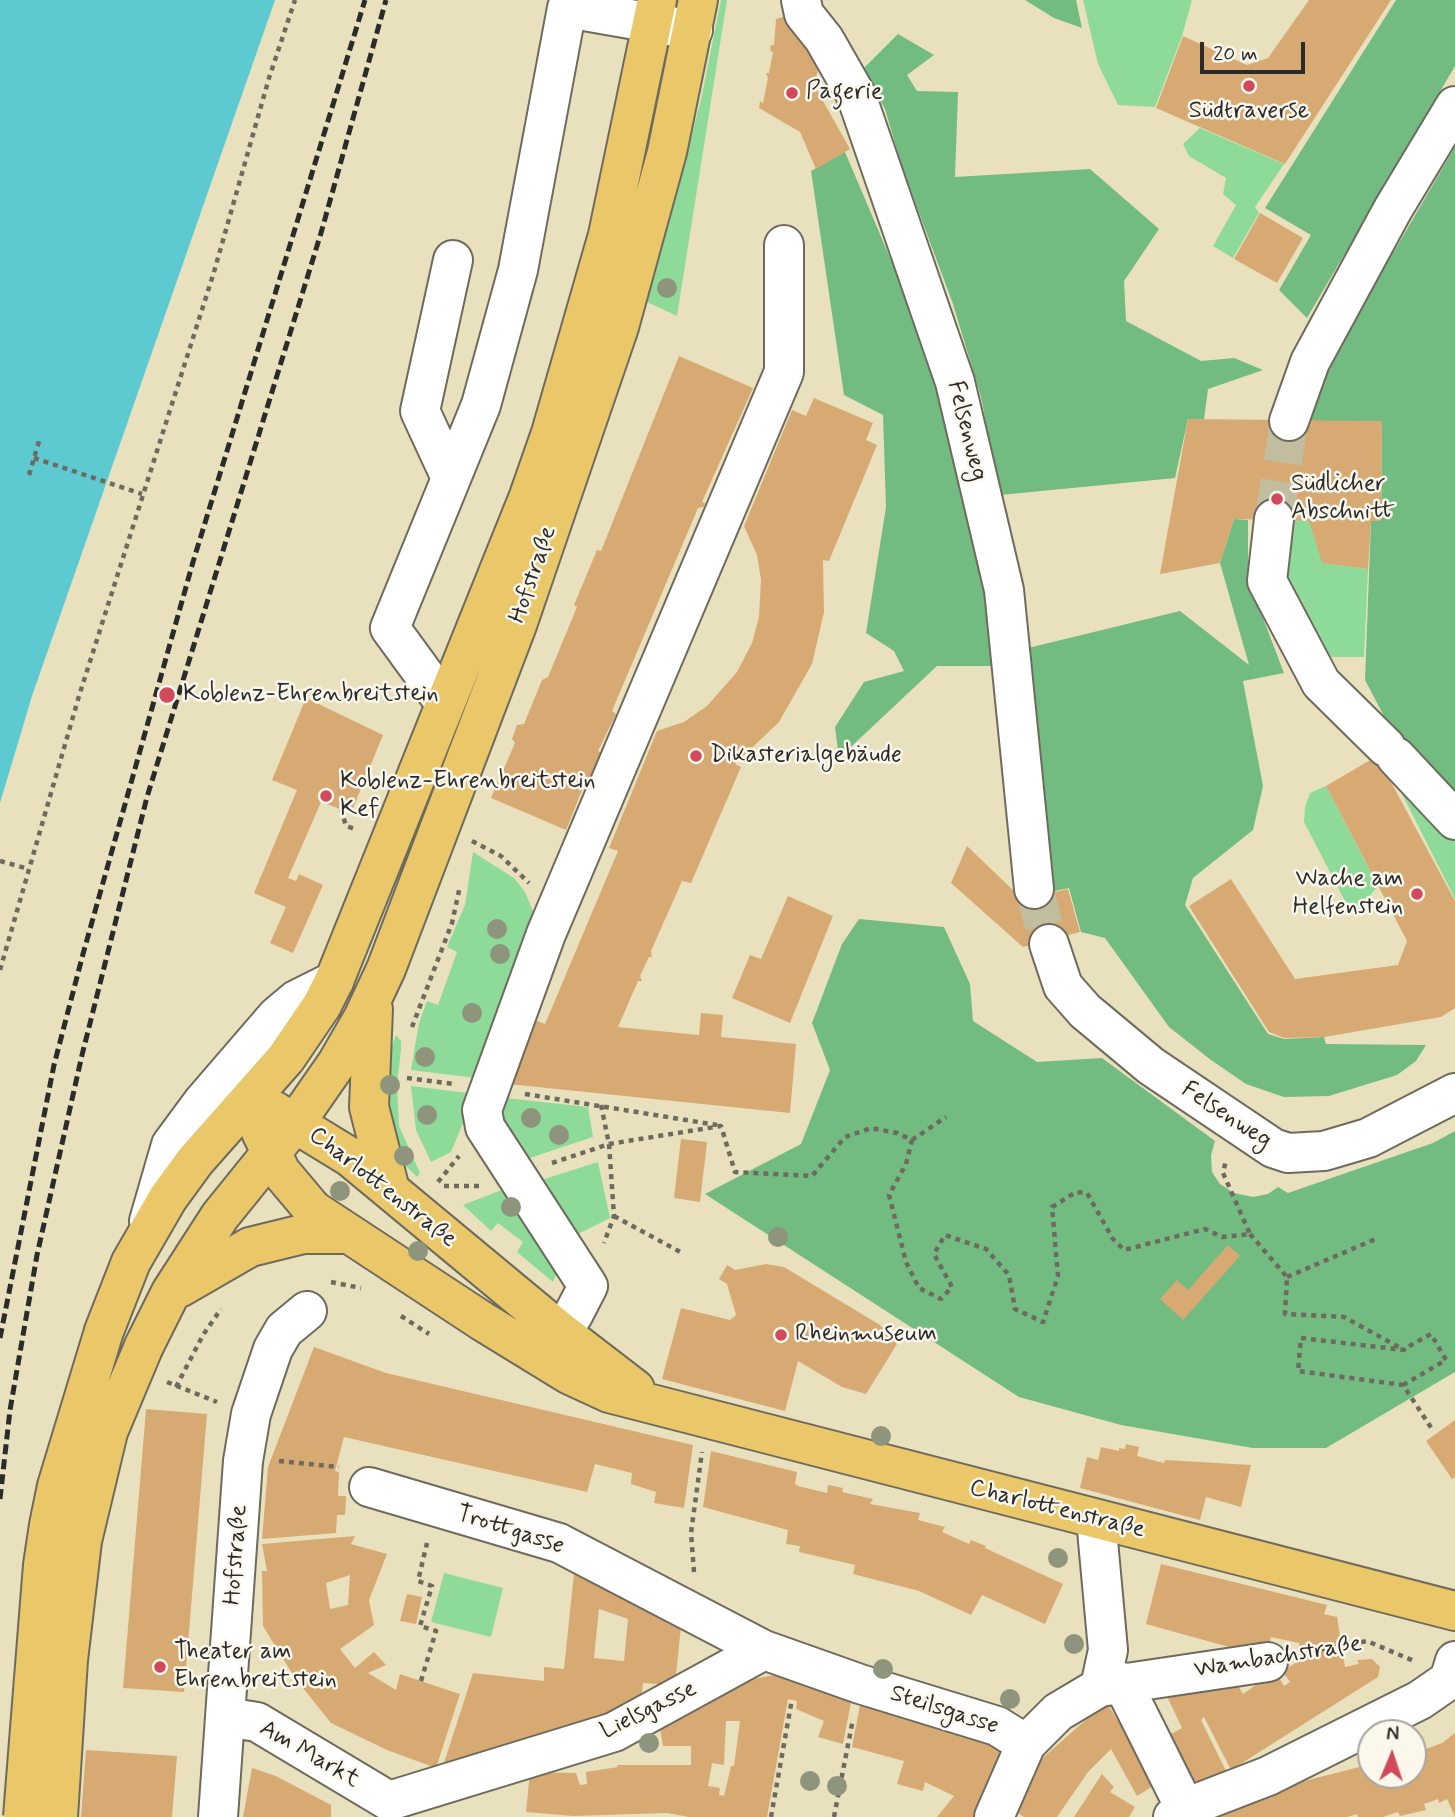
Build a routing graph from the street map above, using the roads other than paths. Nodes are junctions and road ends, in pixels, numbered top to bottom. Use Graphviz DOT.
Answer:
graph roads {
  1 [pos="801,0"];
  2 [pos="568,4"];
  3 [pos="655,11"];
  4 [pos="695,15"];
  5 [pos="1455,106"];
  6 [pos="784,245"];
  7 [pos="453,260"];
  8 [pos="1289,421"];
  9 [pos="452,478"];
  10 [pos="1274,519"];
  11 [pos="444,702"];
  12 [pos="1455,820"];
  13 [pos="1034,890"];
  14 [pos="1049,944"];
  15 [pos="334,981"];
  16 [pos="374,995"];
  17 [pos="1455,1093"];
  18 [pos="248,1101"];
  19 [pos="296,1122"];
  20 [pos="270,1153"];
  21 [pos="390,1190"];
  22 [pos="345,1234"];
  23 [pos="145,1236"];
  24 [pos="171,1292"];
  25 [pos="314,1296"];
  26 [pos="551,1346"];
  27 [pos="369,1487"];
  28 [pos="1096,1519"];
  29 [pos="1455,1611"];
  30 [pos="781,1655"];
  31 [pos="1268,1661"];
  32 [pos="1452,1670"];
  33 [pos="1111,1685"];
  34 [pos="226,1717"];
  35 [pos="1026,1744"];
  36 [pos="528,1759"];
  37 [pos="388,1809"];
  38 [pos="1179,1812"];
  39 [pos="23,1817"];
  40 [pos="58,1817"];
  41 [pos="218,1817"];
  42 [pos="994,1817"];
  1 -- 13 [label="street, Felsenweg"];
  2 -- 3 [label="street"];
  2 -- 9 [label="street"];
  3 -- 4 [label="street"];
  3 -- 11 [label="main road, Hofstraße"];
  4 -- 16 [label="main road, Hofstraße"];
  5 -- 8 [label="street"];
  6 -- 26 [label="street"];
  7 -- 9 [label="street"];
  9 -- 11 [label="street"];
  10 -- 12 [label="street"];
  11 -- 15 [label="main road, Hofstraße"];
  14 -- 17 [label="street, Felsenweg"];
  15 -- 18 [label="main road, Hofstraße"];
  15 -- 23 [label="street"];
  16 -- 19 [label="main road, Hofstraße"];
  16 -- 21 [label="main road"];
  18 -- 19 [label="main road, Charlottenstraße"];
  18 -- 20 [label="main road, Charlottenstraße"];
  18 -- 23 [label="main road, Hofstraße"];
  19 -- 20 [label="main road, Hofstraße"];
  19 -- 21 [label="main road, Charlottenstraße"];
  20 -- 22 [label="main road, Charlottenstraße"];
  20 -- 24 [label="main road, Hofstraße"];
  21 -- 26 [label="main road, Charlottenstraße"];
  22 -- 24 [label="main road"];
  22 -- 26 [label="main road, Charlottenstraße"];
  23 -- 39 [label="main road, Hofstraße, bridge"];
  24 -- 40 [label="main road, Hofstraße, bridge"];
  25 -- 34 [label="street, Hofstraße"];
  26 -- 28 [label="main road, Charlottenstraße"];
  27 -- 30 [label="street, Trottgasse"];
  28 -- 29 [label="main road, Charlottenstraße"];
  28 -- 33 [label="street"];
  30 -- 35 [label="street, Steilsgasse"];
  30 -- 36 [label="street, Lielsgasse"];
  31 -- 33 [label="street, Wambachstraße"];
  32 -- 38 [label="street"];
  33 -- 35 [label="street, Wambachstraße"];
  33 -- 38 [label="street"];
  34 -- 37 [label="street, Am Markt"];
  34 -- 41 [label="street, Hofstraße"];
  35 -- 42 [label="street, Wambachstraße"];
  36 -- 37 [label="street, Am Markt"];
}
